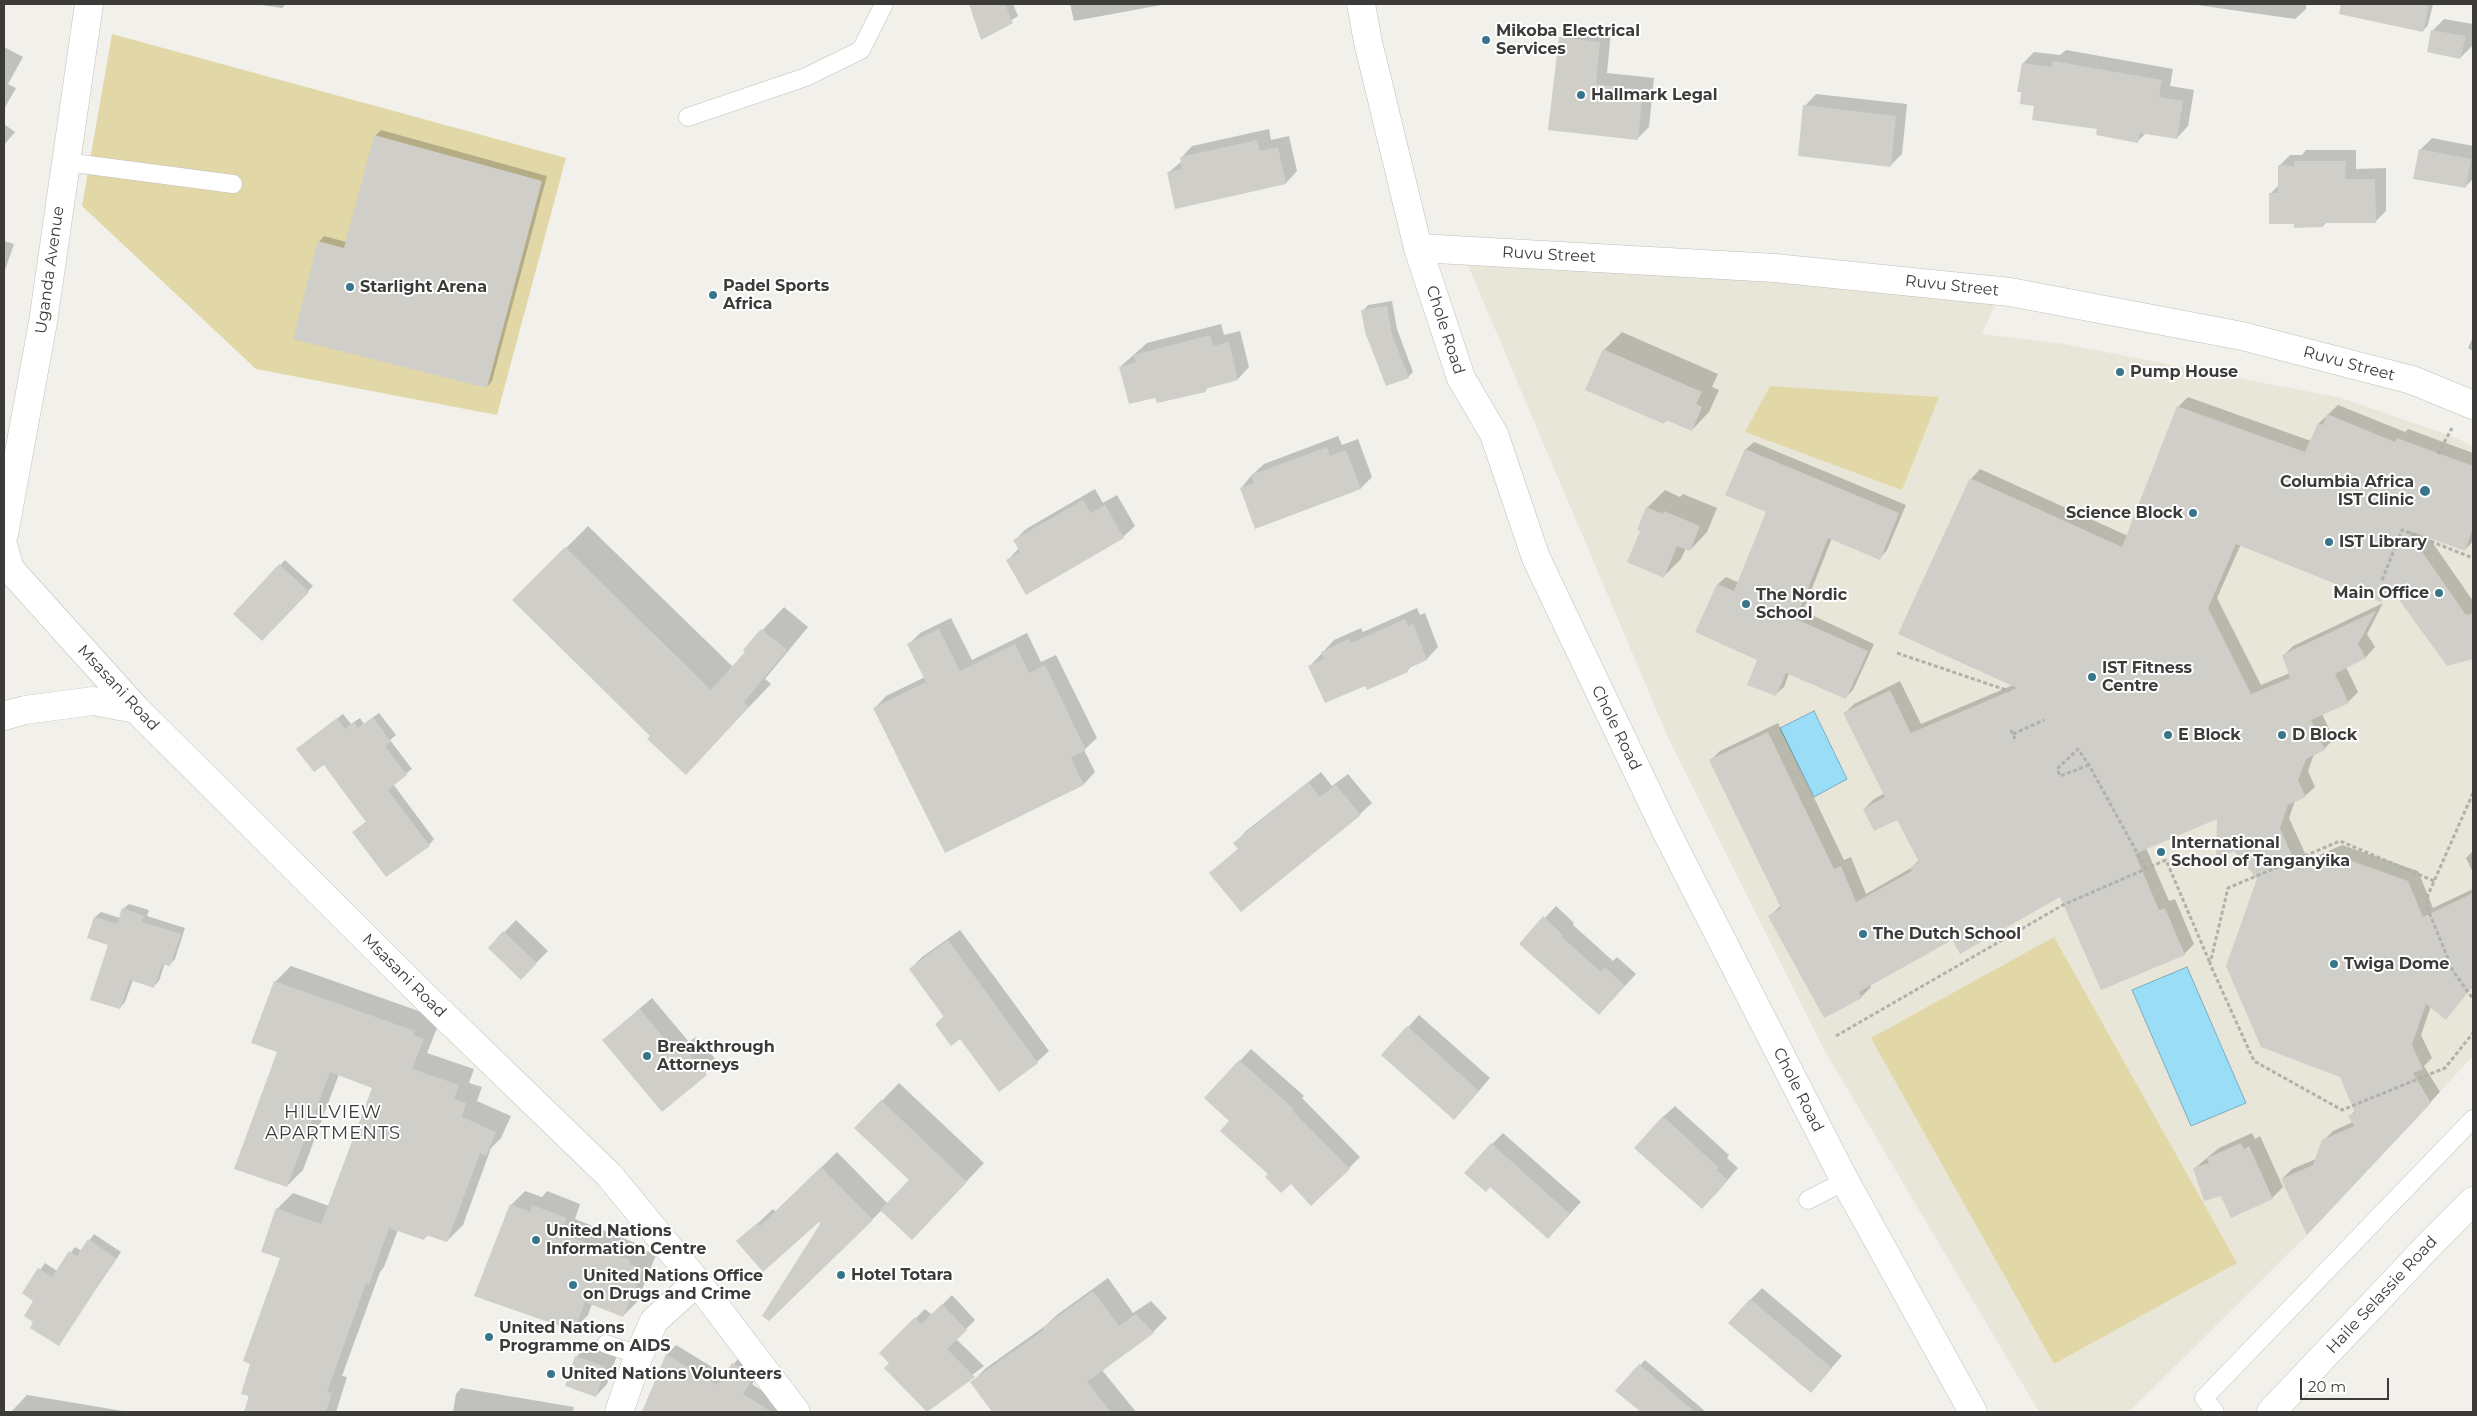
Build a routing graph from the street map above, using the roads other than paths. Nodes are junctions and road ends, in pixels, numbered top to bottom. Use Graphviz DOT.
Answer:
graph roads {
  1 [pos="90,4"];
  2 [pos="884,4"];
  3 [pos="1361,4"];
  4 [pos="688,118"];
  5 [pos="66,162"];
  6 [pos="232,184"];
  7 [pos="1418,248"];
  8 [pos="2473,405"];
  9 [pos="4,534"];
  10 [pos="4,548"];
  11 [pos="136,709"];
  12 [pos="4,716"];
  13 [pos="2473,1119"];
  14 [pos="1844,1181"];
  15 [pos="1808,1200"];
  16 [pos="2473,1201"];
  17 [pos="697,1282"];
  18 [pos="606,1344"];
  19 [pos="639,1355"];
  20 [pos="620,1412"];
  21 [pos="796,1412"];
  22 [pos="1973,1412"];
  23 [pos="2215,1412"];
  24 [pos="2271,1412"];
  1 -- 5 [label="street, Uganda Avenue"];
  2 -- 4 [label="lane"];
  3 -- 7 [label="street, Chole Road"];
  5 -- 6 [label="lane"];
  5 -- 9 [label="street, Uganda Avenue"];
  7 -- 8 [label="street, Ruvu Street"];
  7 -- 14 [label="street, Chole Road"];
  10 -- 11 [label="street, Msasani Road"];
  11 -- 12 [label="street"];
  11 -- 17 [label="street, Msasani Road"];
  13 -- 23 [label="lane"];
  14 -- 15 [label="lane"];
  14 -- 22 [label="street, Chole Road"];
  16 -- 24 [label="street, Haile Selassie Road"];
  17 -- 19 [label="street"];
  17 -- 21 [label="street, Msasani Road"];
  18 -- 19 [label="lane"];
  19 -- 20 [label="street"];
}
